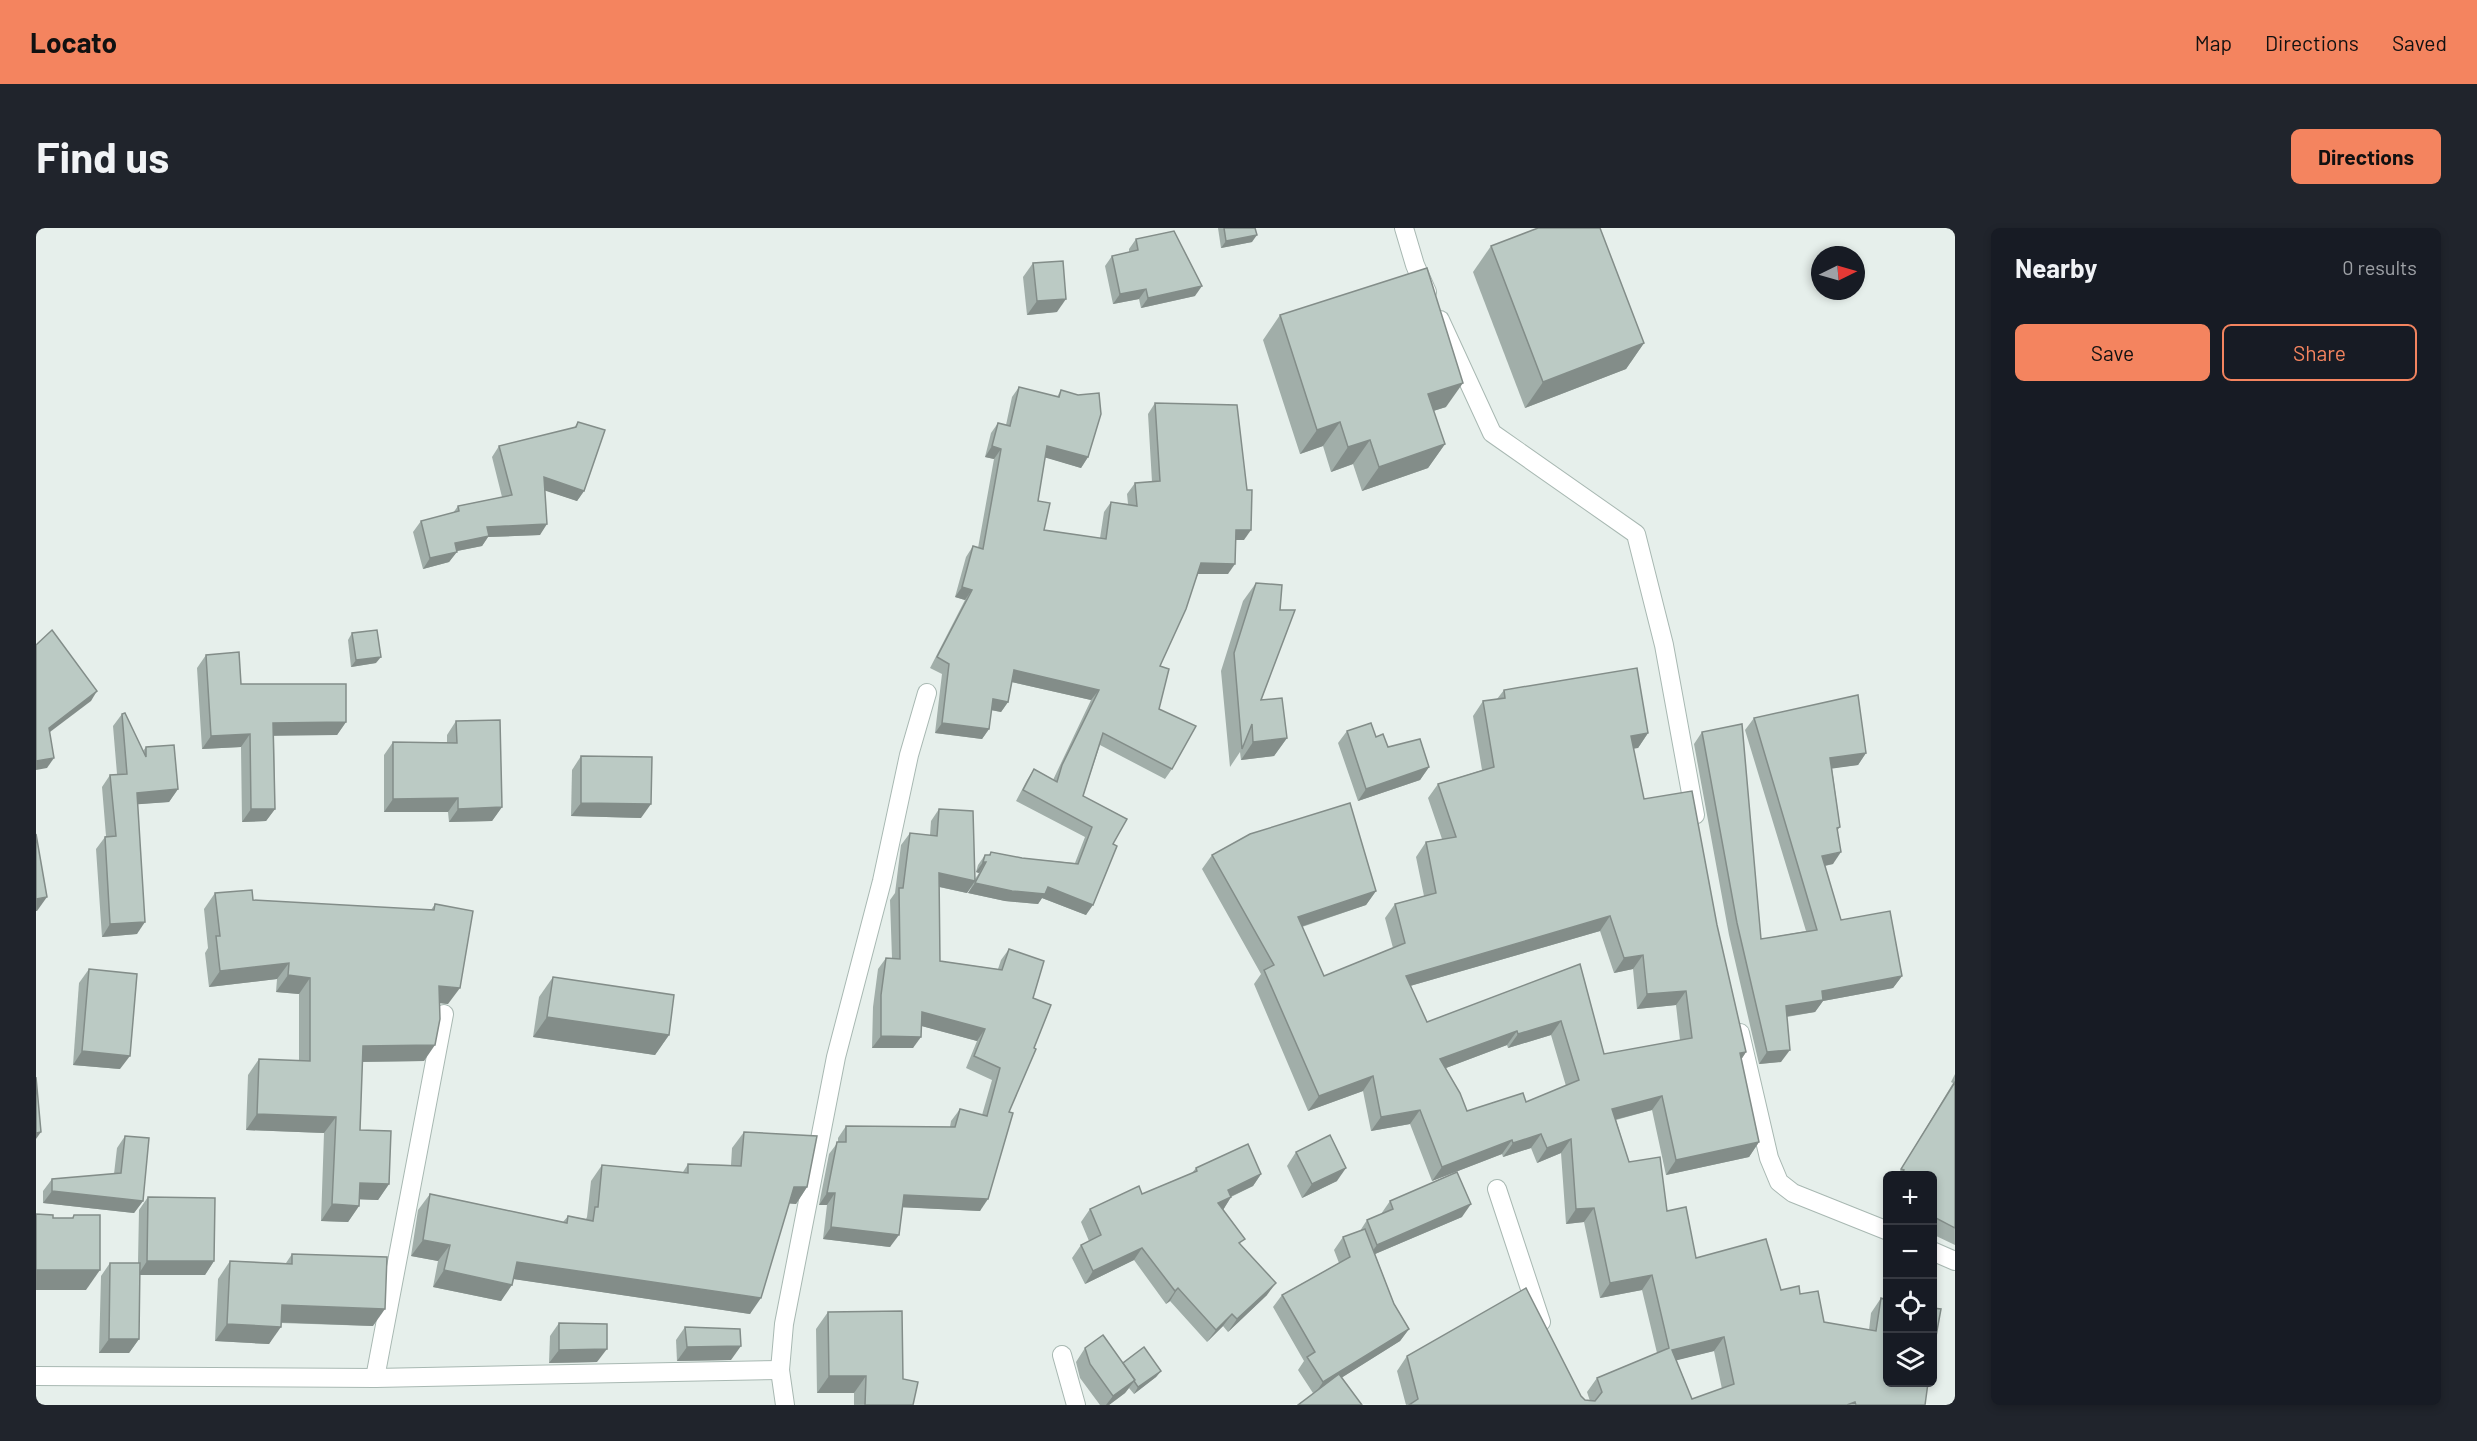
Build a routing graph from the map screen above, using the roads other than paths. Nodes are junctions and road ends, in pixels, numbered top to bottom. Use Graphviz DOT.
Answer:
graph roads {
  1 [pos="1404,228"];
  2 [pos="927,693"];
  3 [pos="1699,832"];
  4 [pos="444,1014"];
  5 [pos="1737,1019"];
  6 [pos="1497,1189"];
  7 [pos="1883,1229"];
  8 [pos="1937,1253"];
  9 [pos="1955,1261"];
  10 [pos="1546,1333"];
  11 [pos="1062,1355"];
  12 [pos="780,1370"];
  13 [pos="36,1376"];
  14 [pos="375,1378"];
  15 [pos="785,1405"];
  16 [pos="1076,1405"];
  1 -- 3 [label="street"];
  2 -- 12 [label="street"];
  4 -- 14 [label="street"];
  5 -- 7 [label="street"];
  6 -- 10 [label="street"];
  8 -- 9 [label="street"];
  11 -- 16 [label="street"];
  12 -- 14 [label="street"];
  12 -- 15 [label="street"];
  13 -- 14 [label="street"];
}
